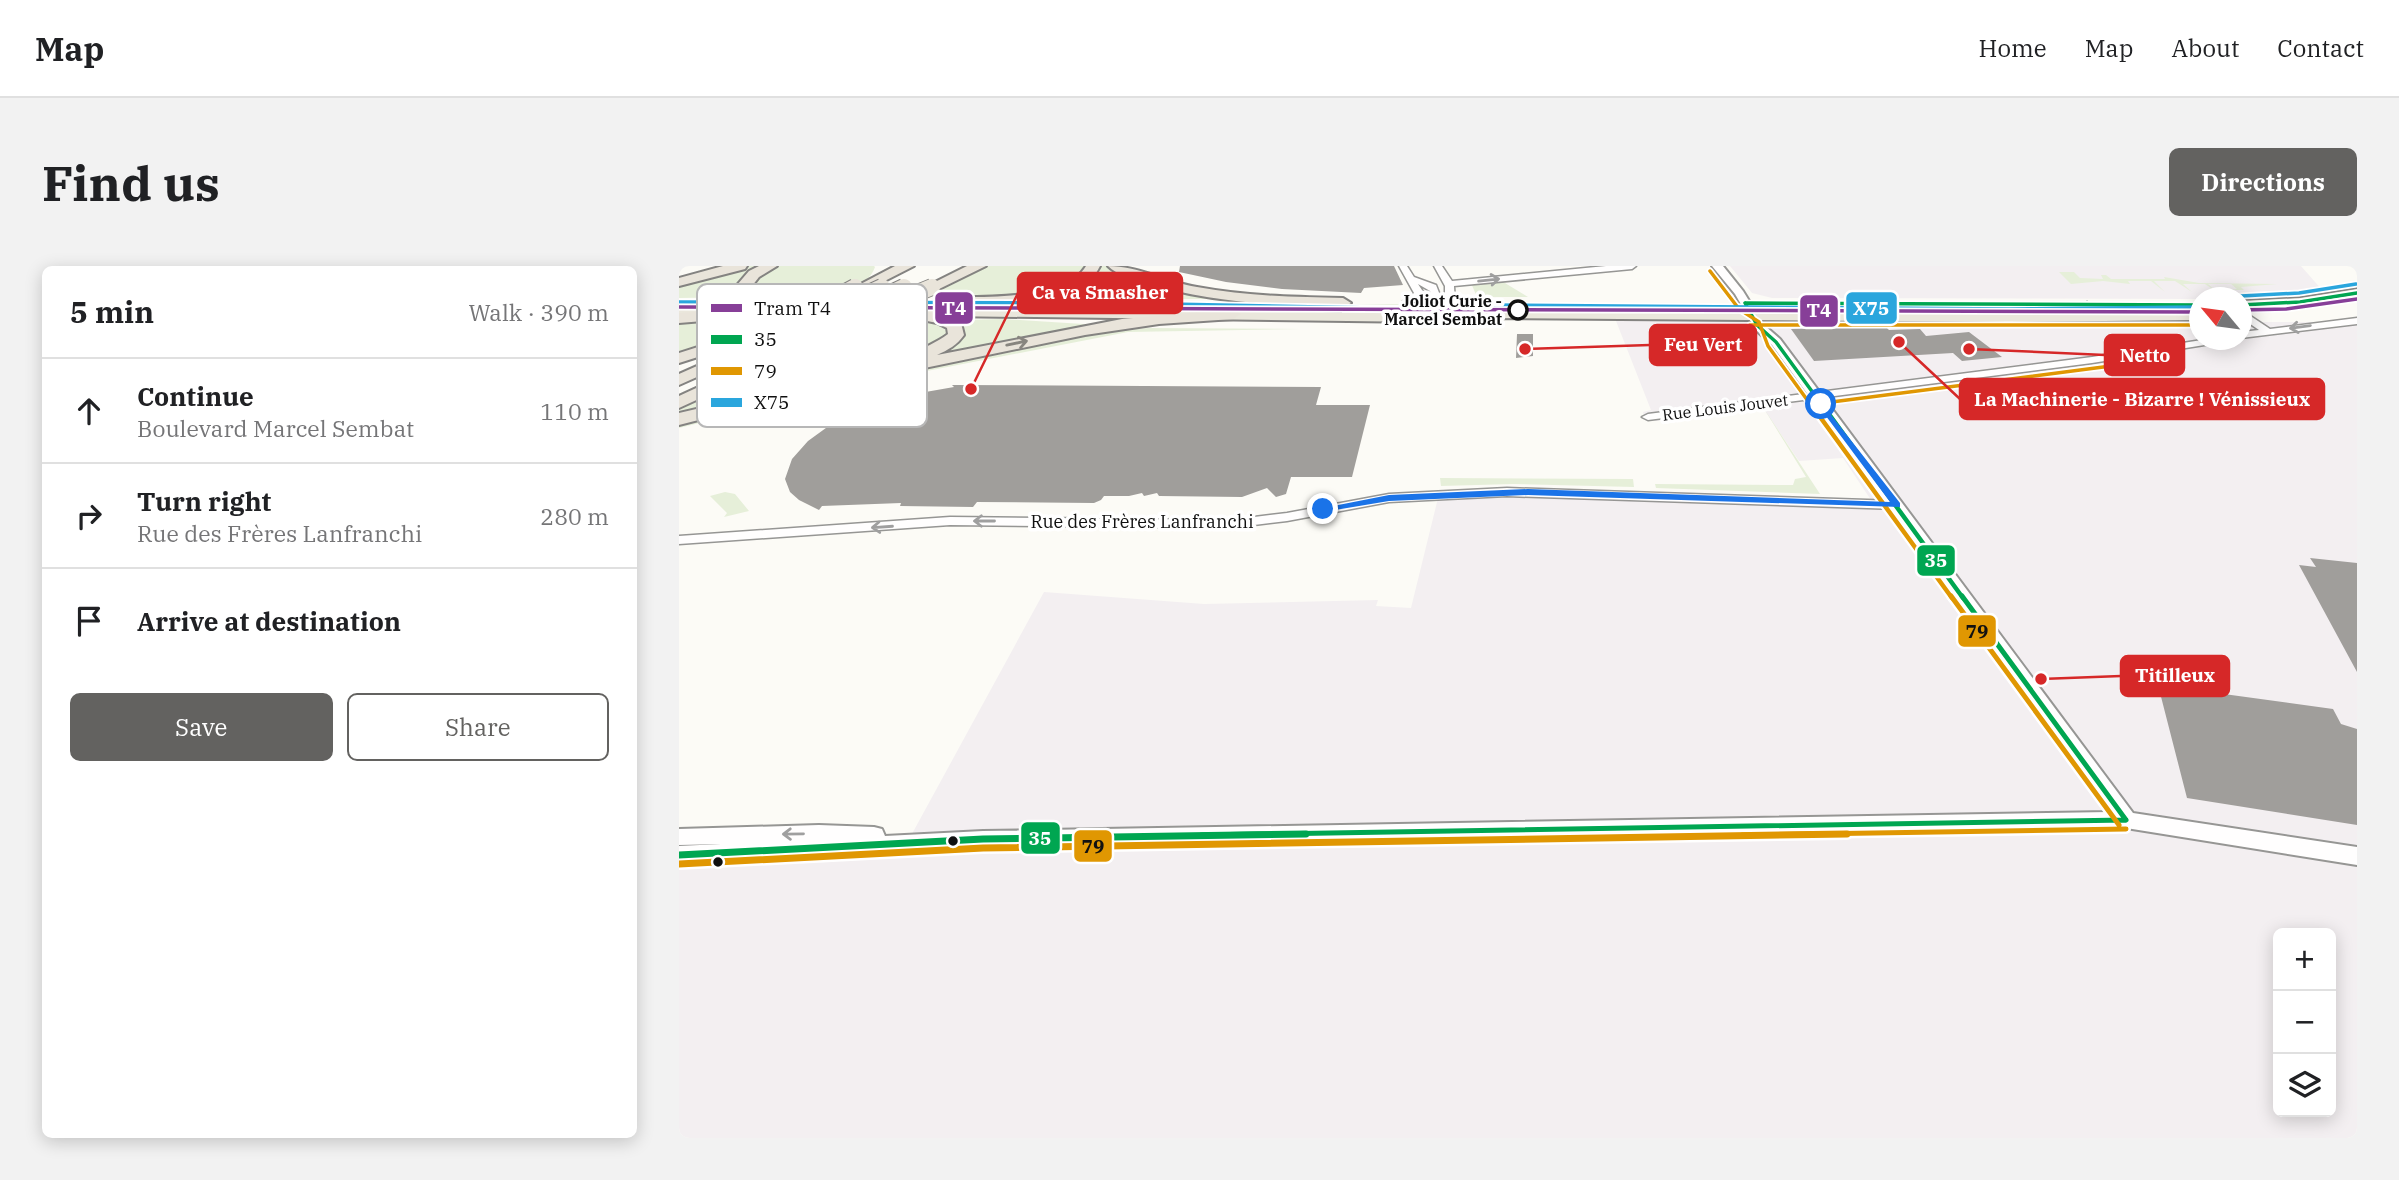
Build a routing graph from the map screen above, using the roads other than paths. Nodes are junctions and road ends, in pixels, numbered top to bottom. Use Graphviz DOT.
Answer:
graph roads {
  1 [pos="740,266"];
  2 [pos="770,266"];
  3 [pos="881,266"];
  4 [pos="907,266"];
  5 [pos="926,266"];
  6 [pos="946,266"];
  7 [pos="965,266"];
  8 [pos="979,266"];
  9 [pos="1093,266"];
  10 [pos="1115,266"];
  11 [pos="1403,266"];
  12 [pos="1438,266"];
  13 [pos="1522,266"];
  14 [pos="1632,266"];
  15 [pos="1717,266"];
  16 [pos="1530,276"];
  17 [pos="1412,279"];
  18 [pos="679,282"];
  19 [pos="745,284"];
  20 [pos="863,284"];
  21 [pos="866,284"];
  22 [pos="888,284"];
  23 [pos="910,284"];
  24 [pos="1449,284"];
  25 [pos="928,287"];
  26 [pos="2357,293"];
  27 [pos="2316,300"];
  28 [pos="679,302"];
  29 [pos="697,302"];
  30 [pos="927,302"];
  31 [pos="940,302"];
  32 [pos="1343,303"];
  33 [pos="1406,303"];
  34 [pos="2087,305"];
  35 [pos="2189,305"];
  36 [pos="1447,308"];
  37 [pos="1747,309"];
  38 [pos="679,311"];
  39 [pos="697,311"];
  40 [pos="2252,311"];
  41 [pos="2353,311"];
  42 [pos="927,312"];
  43 [pos="2252,313"];
  44 [pos="1233,314"];
  45 [pos="1766,316"];
  46 [pos="1980,316"];
  47 [pos="2189,316"];
  48 [pos="697,317"];
  49 [pos="927,317"];
  50 [pos="679,318"];
  51 [pos="2252,320"];
  52 [pos="2357,321"];
  53 [pos="2267,331"];
  54 [pos="2252,333"];
  55 [pos="1776,342"];
  56 [pos="2189,344"];
  57 [pos="697,352"];
  58 [pos="927,353"];
  59 [pos="679,358"];
  60 [pos="697,361"];
  61 [pos="927,362"];
  62 [pos="679,369"];
  63 [pos="697,372"];
  64 [pos="679,380"];
  65 [pos="697,383"];
  66 [pos="679,391"];
  67 [pos="697,395"];
  68 [pos="1815,396"];
  69 [pos="679,403"];
  70 [pos="697,414"];
  71 [pos="1649,416"];
  72 [pos="679,419"];
  73 [pos="1896,505"];
  74 [pos="679,540"];
  75 [pos="2126,820"];
  76 [pos="679,837"];
  77 [pos="983,839"];
  78 [pos="679,855"];
  79 [pos="2357,856"];
  1 -- 18 [label="highway"];
  2 -- 19 [label="highway"];
  3 -- 20 [label="highway"];
  4 -- 21 [label="highway"];
  5 -- 22 [label="highway"];
  6 -- 23 [label="highway"];
  7 -- 25 [label="highway"];
  8 -- 25 [label="highway"];
  9 -- 31 [label="highway"];
  10 -- 32 [label="highway"];
  11 -- 17 [label="street"];
  12 -- 24 [label="street"];
  13 -- 16 [label="street"];
  14 -- 16 [label="street"];
  15 -- 37 [label="street"];
  24 -- 16 [label="street, one-way"];
  17 -- 33 [label="street"];
  17 -- 36 [label="street"];
  24 -- 36 [label="street"];
  26 -- 27 [label="main road"];
  27 -- 40 [label="main road"];
  27 -- 41 [label="main road"];
  28 -- 29 [label="main road"];
  30 -- 31 [label="main road"];
  31 -- 32 [label="main road"];
  32 -- 33 [label="main road"];
  33 -- 36 [label="main road"];
  34 -- 35 [label="main road"];
  34 -- 37 [label="main road"];
  34 -- 46 [label="street"];
  36 -- 37 [label="main road"];
  36 -- 44 [label="main road"];
  37 -- 45 [label="main road"];
  37 -- 55 [label="street"];
  38 -- 39 [label="main road"];
  41 -- 43 [label="main road"];
  42 -- 44 [label="main road"];
  61 -- 44 [label="highway, one-way"];
  45 -- 46 [label="main road"];
  45 -- 55 [label="street"];
  46 -- 47 [label="main road"];
  48 -- 50 [label="highway"];
  49 -- 58 [label="highway"];
  51 -- 53 [label="street"];
  52 -- 53 [label="street, one-way"];
  53 -- 54 [label="street"];
  55 -- 68 [label="street"];
  56 -- 68 [label="street, Rue Louis Jouvet"];
  57 -- 59 [label="highway"];
  60 -- 62 [label="highway"];
  63 -- 64 [label="highway, bridge"];
  65 -- 66 [label="highway, bridge"];
  67 -- 69 [label="highway"];
  68 -- 71 [label="street, Rue Louis Jouvet"];
  68 -- 73 [label="street"];
  72 -- 70 [label="highway, one-way"];
  73 -- 74 [label="street, Rue des Frères Lanfranchi, one-way"];
  73 -- 75 [label="street"];
  75 -- 77 [label="street"];
  75 -- 79 [label="street"];
  77 -- 76 [label="street, one-way"];
  77 -- 78 [label="street"];
}
